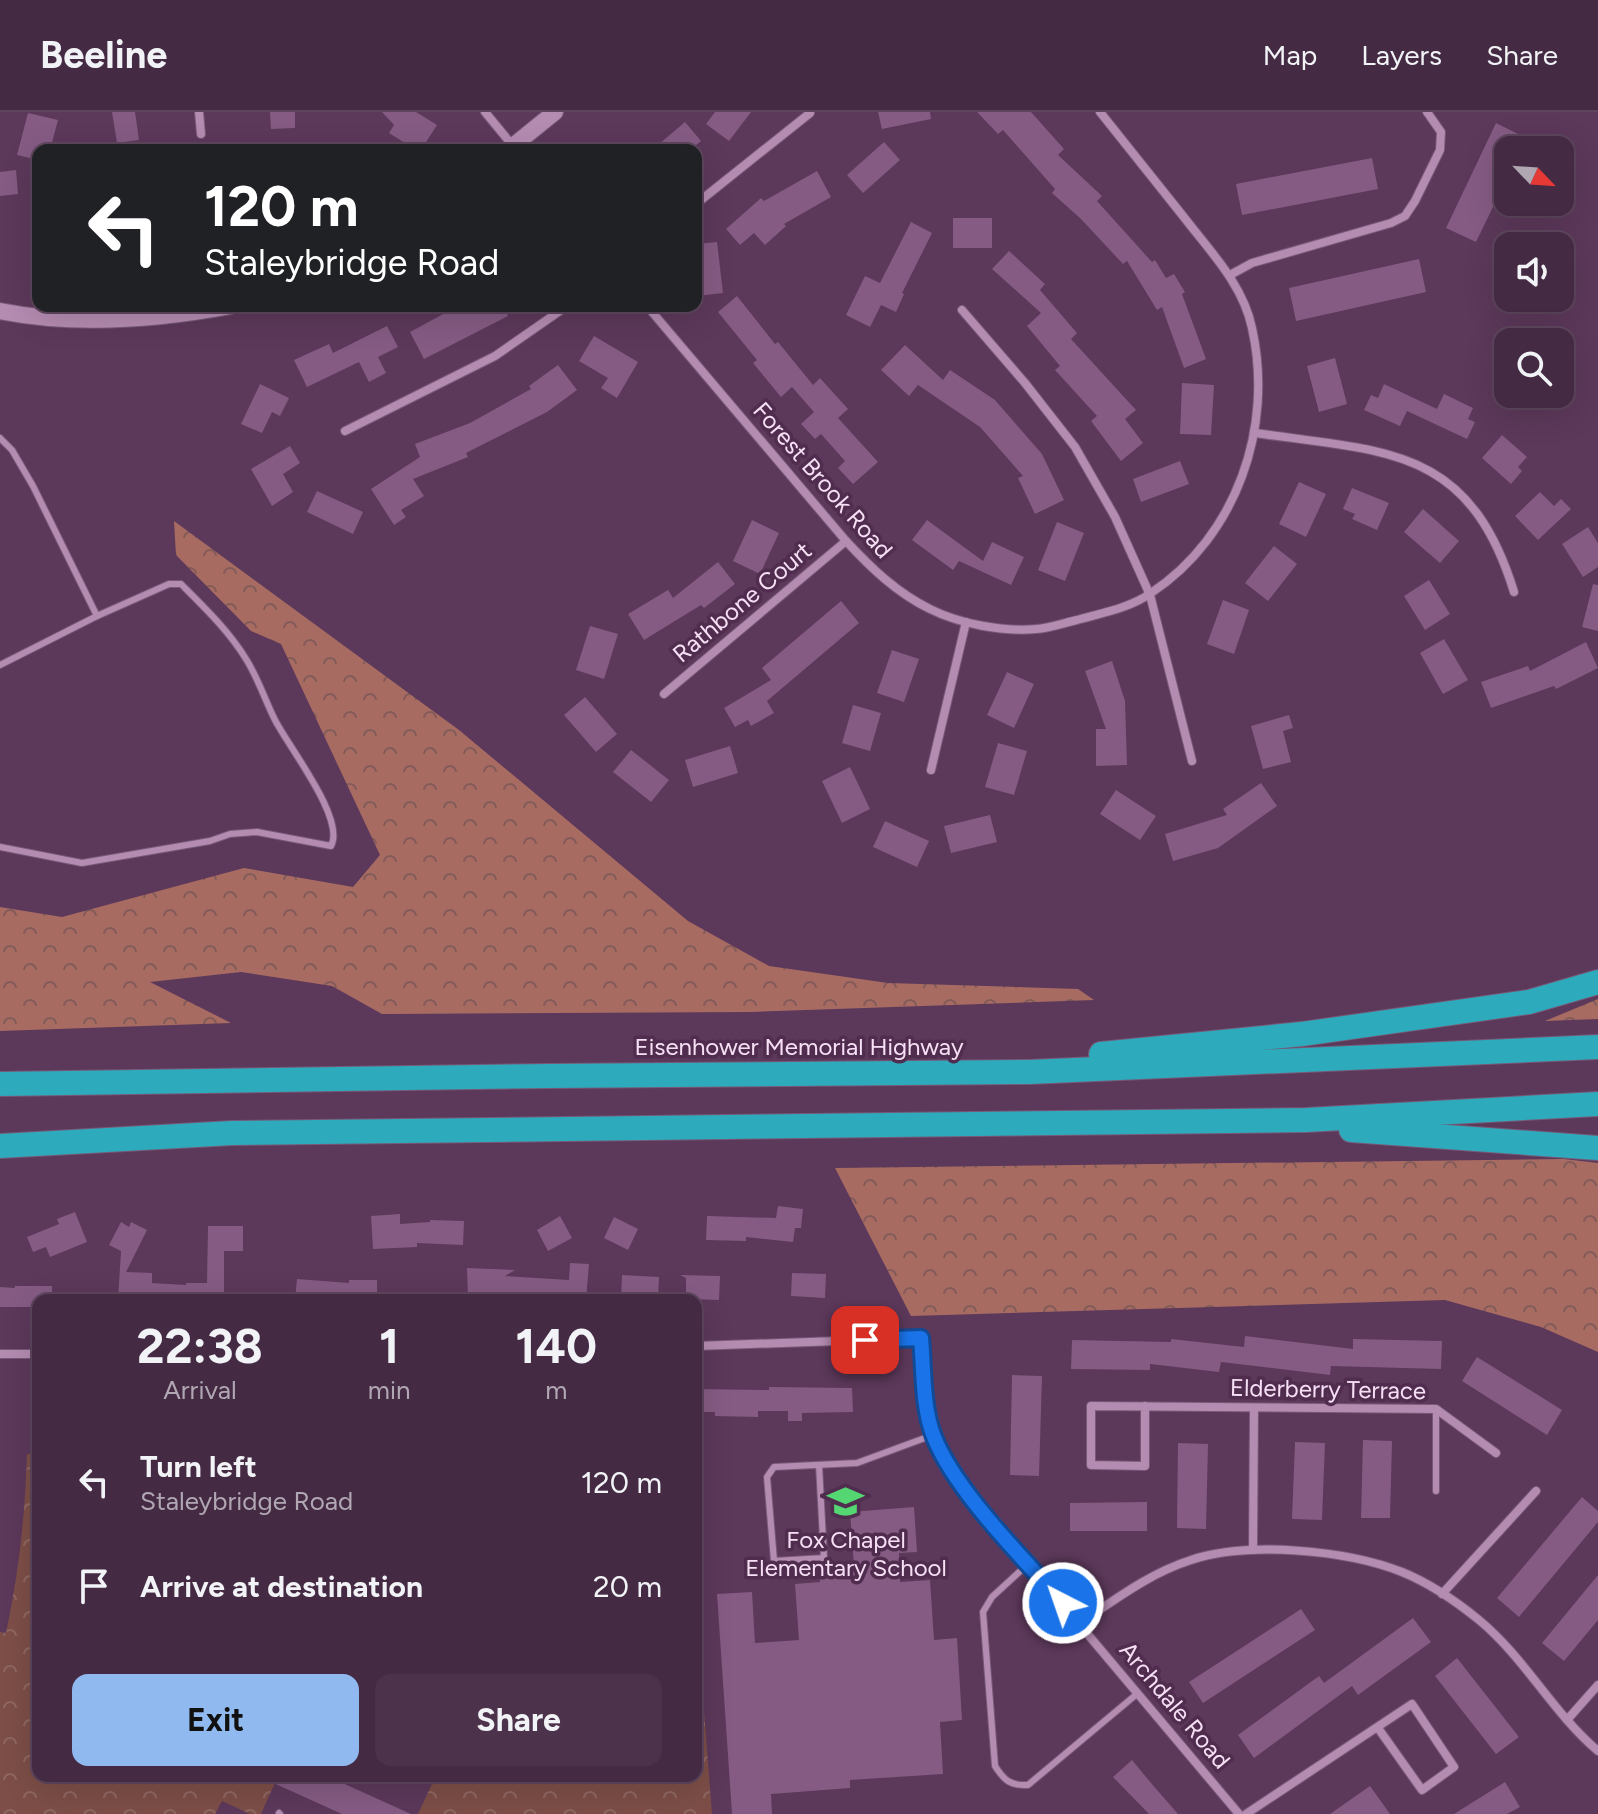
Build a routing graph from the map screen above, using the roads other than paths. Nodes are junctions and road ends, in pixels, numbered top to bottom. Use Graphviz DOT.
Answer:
graph roads {
  1 [pos="199,112"];
  2 [pos="485,112"];
  3 [pos="555,112"];
  4 [pos="1100,112"];
  5 [pos="1427,112"];
  6 [pos="810,113"];
  7 [pos="201,134"];
  8 [pos="509,144"];
  9 [pos="519,144"];
  10 [pos="702,199"];
  11 [pos="1230,275"];
  12 [pos="962,310"];
  13 [pos="0,311"];
  14 [pos="198,312"];
  15 [pos="558,312"];
  16 [pos="652,312"];
  17 [pos="345,431"];
  18 [pos="1255,433"];
  19 [pos="0,438"];
  20 [pos="846,541"];
  21 [pos="1514,592"];
  22 [pos="1150,595"];
  23 [pos="97,616"];
  24 [pos="966,622"];
  25 [pos="0,665"];
  26 [pos="664,694"];
  27 [pos="1192,761"];
  28 [pos="931,770"];
  29 [pos="0,847"];
  30 [pos="1598,982"];
  31 [pos="1598,1047"];
  32 [pos="920,1072"];
  33 [pos="0,1084"];
  34 [pos="1598,1104"];
  35 [pos="1224,1121"];
  36 [pos="0,1146"];
  37 [pos="1598,1148"];
  38 [pos="702,1346"];
  39 [pos="0,1354"];
  40 [pos="32,1354"];
  41 [pos="1145,1406"];
  42 [pos="1254,1408"];
  43 [pos="1436,1409"];
  44 [pos="933,1435"];
  45 [pos="1496,1453"];
  46 [pos="819,1465"];
  47 [pos="1436,1491"];
  48 [pos="1536,1491"];
  49 [pos="1253,1550"];
  50 [pos="1028,1564"];
  51 [pos="1442,1594"];
  52 [pos="1080,1623"];
  53 [pos="1598,1685"];
  54 [pos="1138,1693"];
  55 [pos="1567,1720"];
  56 [pos="1378,1728"];
  57 [pos="1598,1751"];
  58 [pos="1239,1814"];
  59 [pos="1246,1814"];
  1 -- 7 [label="street"];
  2 -- 8 [label="street"];
  3 -- 9 [label="street"];
  4 -- 11 [label="street, Forest Brook Road"];
  5 -- 11 [label="street"];
  6 -- 10 [label="street"];
  11 -- 18 [label="street, Forest Brook Road"];
  12 -- 22 [label="street"];
  13 -- 14 [label="street"];
  15 -- 17 [label="street"];
  16 -- 20 [label="street, Forest Brook Road"];
  18 -- 21 [label="street"];
  18 -- 22 [label="street, Forest Brook Road"];
  19 -- 23 [label="lane"];
  20 -- 24 [label="street, Forest Brook Road"];
  20 -- 26 [label="street, Rathbone Court"];
  22 -- 24 [label="street, Forest Brook Road"];
  22 -- 27 [label="street"];
  23 -- 25 [label="lane"];
  23 -- 29 [label="lane"];
  24 -- 28 [label="street"];
  30 -- 32 [label="highway"];
  31 -- 32 [label="highway, Eisenhower Memorial Highway"];
  32 -- 33 [label="highway, Eisenhower Memorial Highway"];
  34 -- 35 [label="highway"];
  35 -- 36 [label="highway"];
  35 -- 37 [label="highway"];
  38 -- 44 [label="street, Archdale Road"];
  39 -- 40 [label="street"];
  41 -- 41 [label="street, Elderberry Terrace"];
  41 -- 42 [label="street, Elderberry Terrace"];
  42 -- 43 [label="street, Elderberry Terrace"];
  42 -- 49 [label="street"];
  43 -- 45 [label="street, Elderberry Terrace"];
  43 -- 47 [label="lane"];
  44 -- 46 [label="lane"];
  44 -- 50 [label="street, Archdale Road"];
  46 -- 46 [label="lane"];
  48 -- 51 [label="street"];
  49 -- 51 [label="street"];
  49 -- 52 [label="street"];
  50 -- 52 [label="street, Archdale Road"];
  50 -- 54 [label="lane"];
  51 -- 55 [label="street"];
  52 -- 54 [label="street, Archdale Road"];
  53 -- 55 [label="street"];
  54 -- 58 [label="street, Archdale Road"];
  55 -- 57 [label="street"];
  56 -- 56 [label="street"];
  56 -- 59 [label="street"];
}
